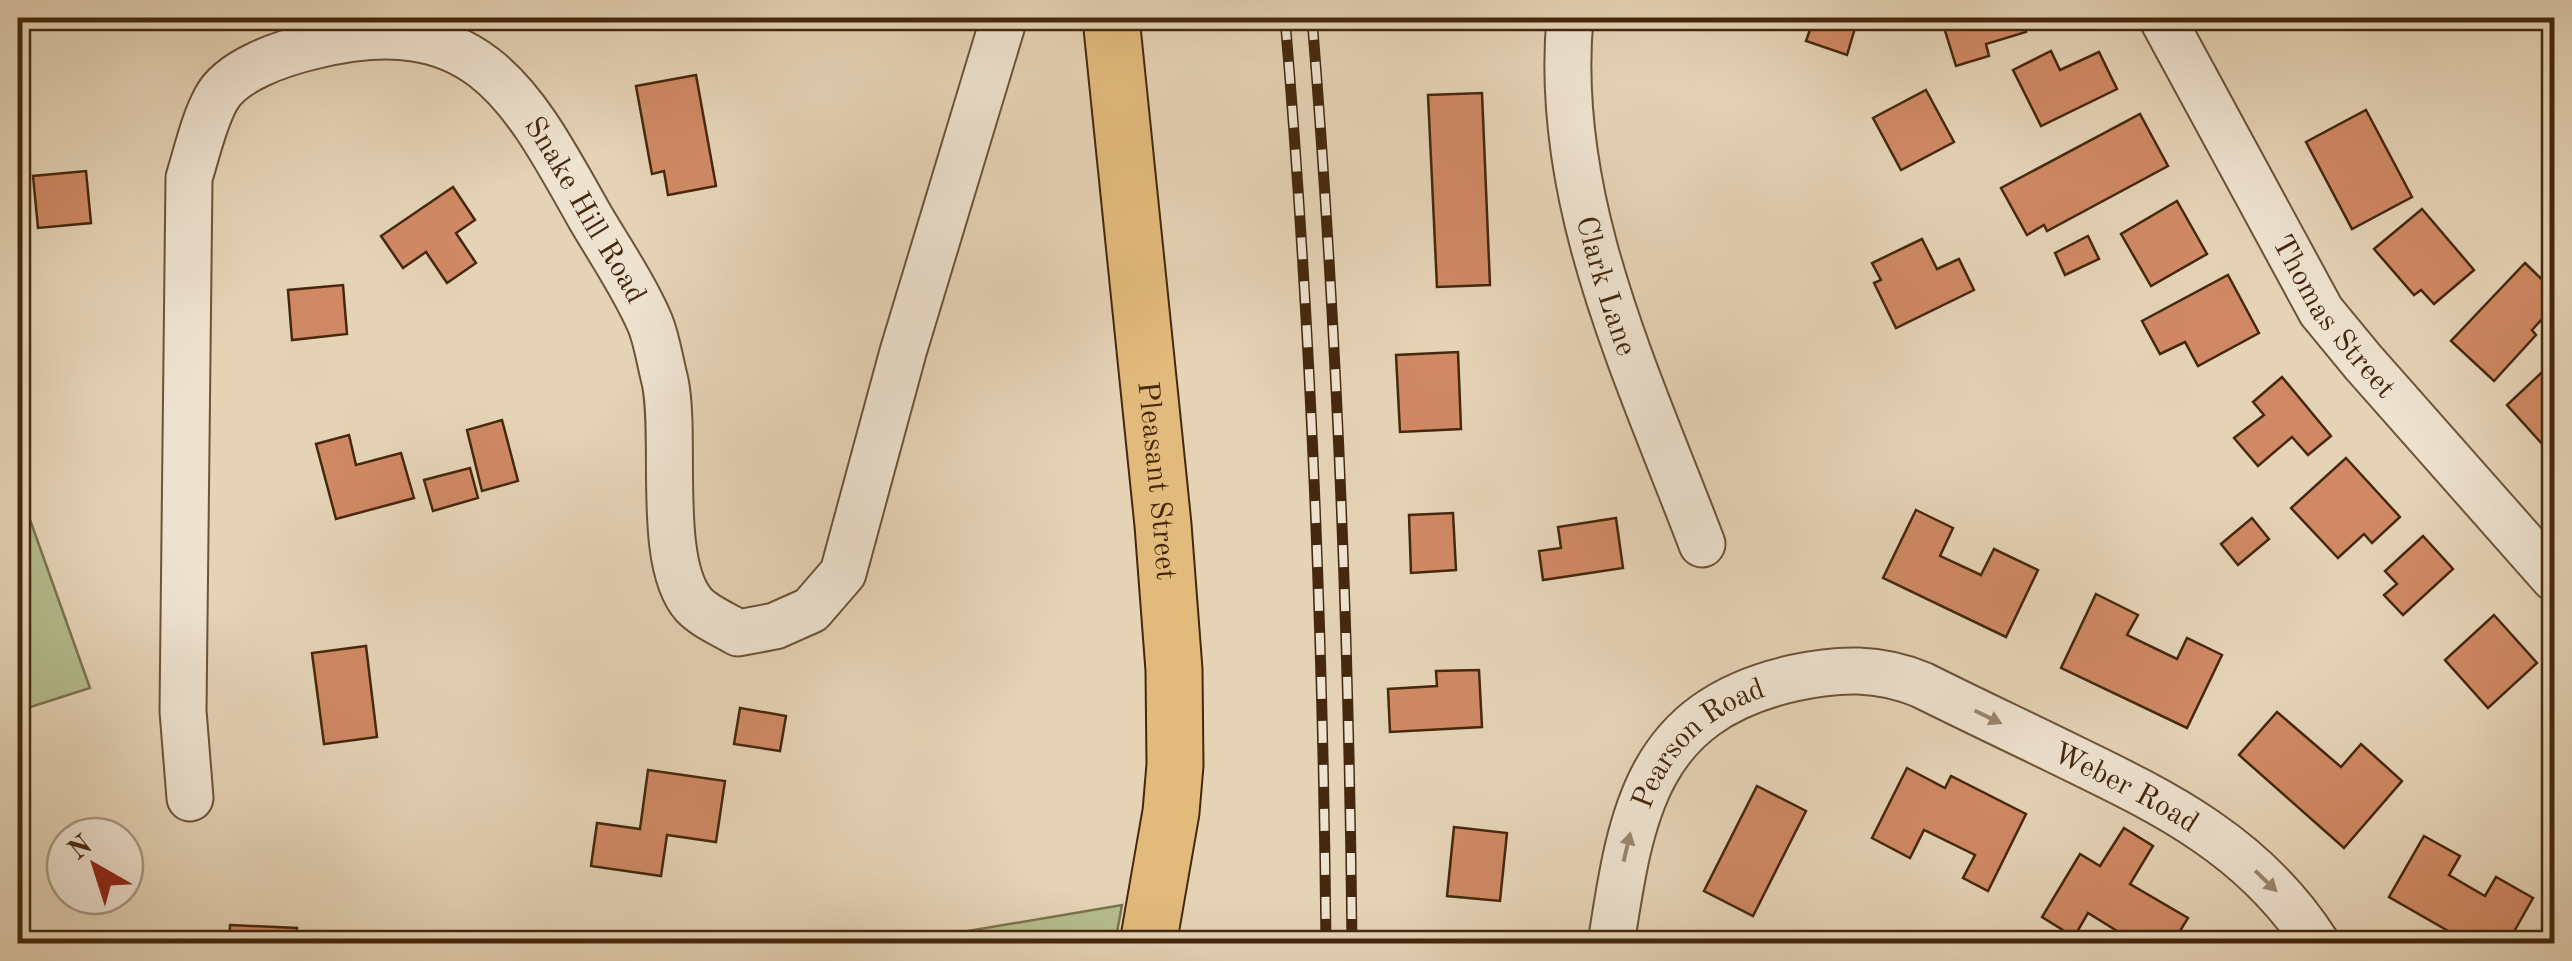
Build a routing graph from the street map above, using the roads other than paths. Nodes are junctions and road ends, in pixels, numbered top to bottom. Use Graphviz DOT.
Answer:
graph roads {
  1 [pos="1004,18"];
  2 [pos="1111,18"];
  3 [pos="1570,18"];
  4 [pos="2162,18"];
  5 [pos="1702,544"];
  6 [pos="2554,578"];
  7 [pos="1900,676"];
  8 [pos="190,798"];
  9 [pos="1148,944"];
  10 [pos="1611,944"];
  11 [pos="2317,944"];
  1 -- 8 [label="street, Snake Hill Road"];
  2 -- 9 [label="main road, Pleasant Street"];
  3 -- 5 [label="street, Clark Lane"];
  4 -- 6 [label="street, Thomas Street"];
  10 -- 7 [label="street, Pearson Road, one-way"];
  7 -- 11 [label="street, Weber Road, one-way"];
}
